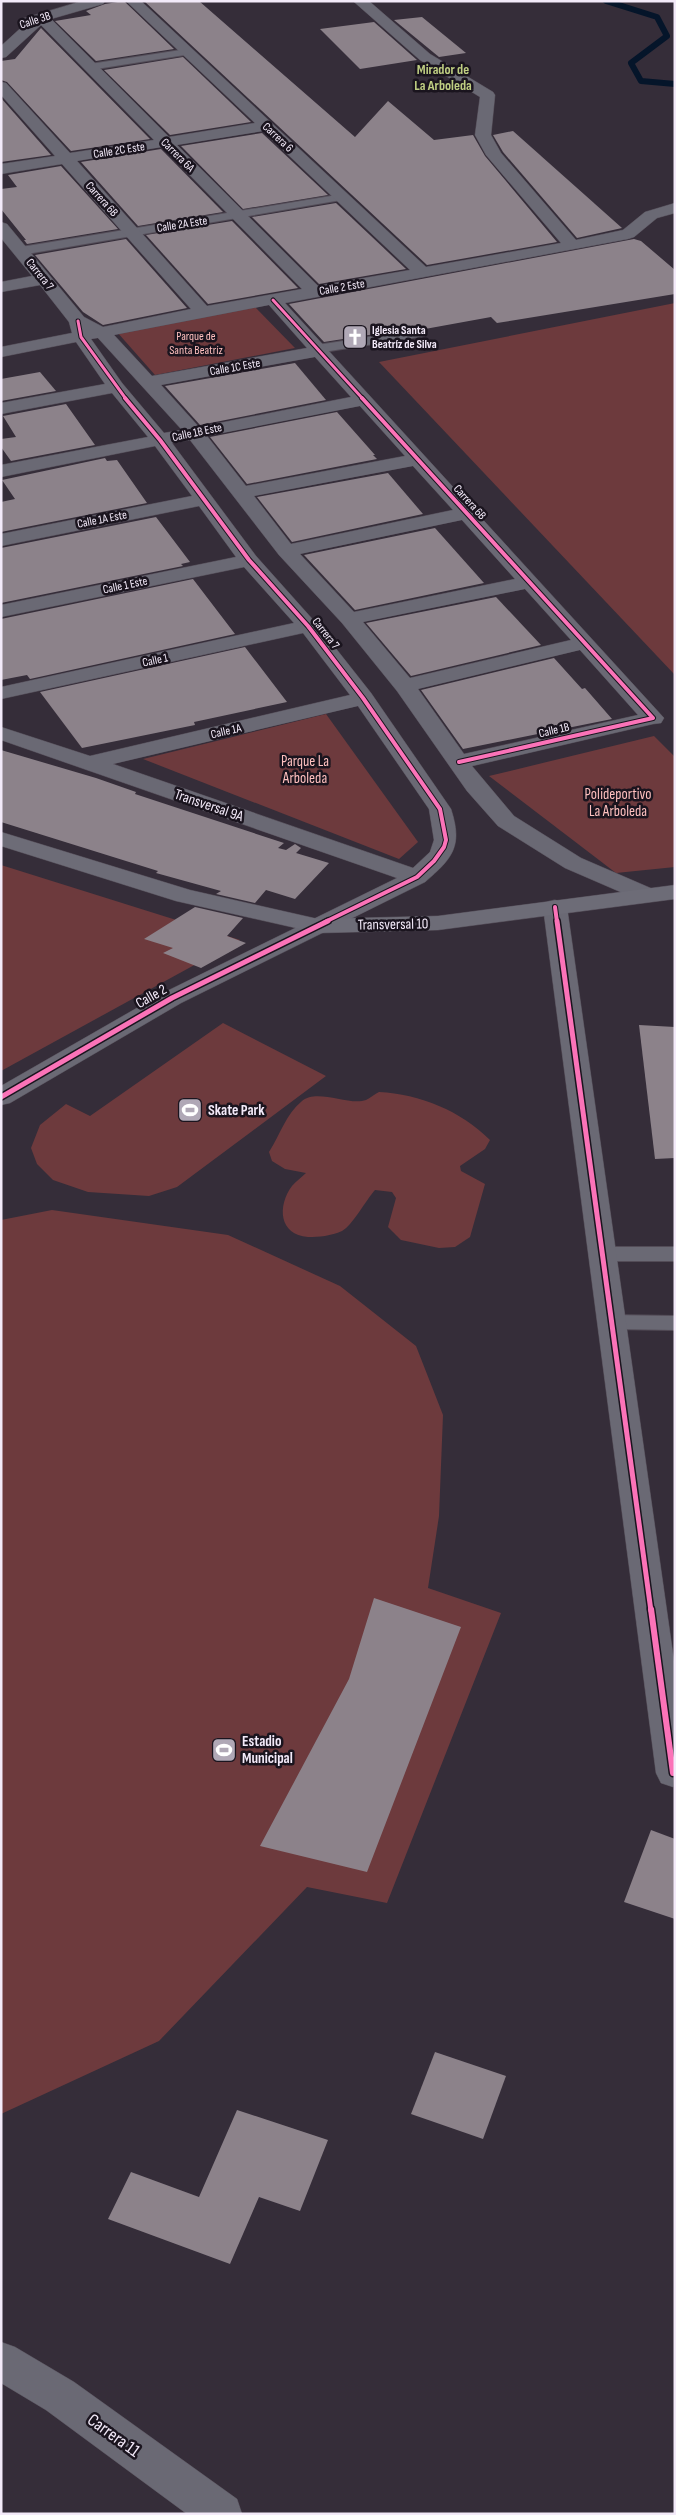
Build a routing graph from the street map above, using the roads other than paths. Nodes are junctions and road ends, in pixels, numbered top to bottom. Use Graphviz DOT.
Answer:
graph roads {
  1 [pos="98,1"];
  2 [pos="133,1"];
  3 [pos="360,1"];
  4 [pos="41,17"];
  5 [pos="9,28"];
  6 [pos="187,52"];
  7 [pos="2,53"];
  8 [pos="90,67"];
  9 [pos="1,86"];
  10 [pos="266,126"];
  11 [pos="165,142"];
  12 [pos="66,158"];
  13 [pos="1,169"];
  14 [pos="343,197"];
  15 [pos="675,208"];
  16 [pos="238,215"];
  17 [pos="3,230"];
  18 [pos="131,232"];
  19 [pos="572,246"];
  20 [pos="20,251"];
  21 [pos="423,273"];
  22 [pos="44,279"];
  23 [pos="1,287"];
  24 [pos="314,292"];
  25 [pos="273,300"];
  26 [pos="203,312"];
  27 [pos="79,329"];
  28 [pos="103,333"];
  29 [pos="420,333"];
  30 [pos="319,350"];
  31 [pos="1,352"];
  32 [pos="149,382"];
  33 [pos="116,388"];
  34 [pos="364,400"];
  35 [pos="1,409"];
  36 [pos="194,432"];
  37 [pos="160,440"];
  38 [pos="418,459"];
  39 [pos="1,471"];
  40 [pos="242,493"];
  41 [pos="204,499"];
  42 [pos="467,513"];
  43 [pos="1,540"];
  44 [pos="286,551"];
  45 [pos="249,560"];
  46 [pos="529,582"];
  47 [pos="1,611"];
  48 [pos="349,619"];
  49 [pos="308,626"];
  50 [pos="585,643"];
  51 [pos="405,686"];
  52 [pos="1,693"];
  53 [pos="363,698"];
  54 [pos="653,718"];
  55 [pos="1,733"];
  56 [pos="459,762"];
  57 [pos="90,763"];
  58 [pos="1,839"];
  59 [pos="418,877"];
  60 [pos="675,892"];
  61 [pos="647,895"];
  62 [pos="556,908"];
  63 [pos="318,926"];
  64 [pos="1,1097"];
  65 [pos="603,1254"];
  66 [pos="675,1254"];
  67 [pos="612,1322"];
  68 [pos="675,1323"];
  69 [pos="673,1773"];
  70 [pos="1,2361"];
  71 [pos="222,2514"];
  1 -- 4 [label="street, Calle 3B"];
  2 -- 6 [label="street, Carrera 6"];
  3 -- 19 [label="street"];
  4 -- 5 [label="street, Calle 3B"];
  4 -- 7 [label="street"];
  4 -- 8 [label="street, Carrera 6A"];
  6 -- 8 [label="lane"];
  6 -- 10 [label="street, Carrera 6"];
  8 -- 11 [label="street, Carrera 6A"];
  9 -- 12 [label="street, Carrera 6B"];
  10 -- 11 [label="street, Calle 2C Este"];
  10 -- 14 [label="street, Carrera 6"];
  11 -- 12 [label="street, Calle 2C Este"];
  11 -- 16 [label="street, Carrera 6A"];
  12 -- 13 [label="street, Calle 2C Este"];
  12 -- 18 [label="street, Carrera 6B"];
  14 -- 16 [label="lane, Calle 2A Este"];
  14 -- 21 [label="street, Carrera 6"];
  15 -- 19 [label="street, Calle 2 Este"];
  16 -- 18 [label="lane, Calle 2A Este"];
  16 -- 24 [label="street, Carrera 6A"];
  17 -- 20 [label="street, Carrera 7"];
  18 -- 20 [label="lane, Calle 2A Este"];
  18 -- 26 [label="street, Carrera 6B"];
  19 -- 21 [label="street, Calle 2 Este"];
  20 -- 22 [label="street, Carrera 7"];
  21 -- 24 [label="street, Calle 2 Este"];
  22 -- 23 [label="street"];
  22 -- 27 [label="street, Carrera 7"];
  24 -- 25 [label="street, Calle 2 Este"];
  25 -- 26 [label="street, Calle 2 Este"];
  25 -- 30 [label="street, Carrera 6B"];
  26 -- 28 [label="street, Calle 2 Este"];
  27 -- 28 [label="street, Carrera 7"];
  27 -- 31 [label="street"];
  27 -- 33 [label="street, Carrera 7"];
  28 -- 32 [label="street, Carrera 7"];
  29 -- 30 [label="lane"];
  30 -- 32 [label="street, Calle 1C Este"];
  30 -- 34 [label="street, Carrera 6B"];
  32 -- 36 [label="street, Carrera 7"];
  33 -- 35 [label="street"];
  33 -- 37 [label="street, Carrera 7"];
  34 -- 36 [label="street, Calle 1B Este"];
  34 -- 38 [label="street, Carrera 6B"];
  36 -- 37 [label="street, Calle 1B Este"];
  36 -- 40 [label="street, Carrera 7"];
  37 -- 39 [label="street, Calle 1B Este"];
  37 -- 41 [label="street, Carrera 7"];
  38 -- 40 [label="street"];
  38 -- 42 [label="street, Carrera 6B"];
  40 -- 44 [label="street, Carrera 7"];
  41 -- 43 [label="street, Calle 1A Este"];
  41 -- 45 [label="street, Carrera 7"];
  42 -- 44 [label="street"];
  42 -- 46 [label="street, Carrera 6B"];
  44 -- 48 [label="street, Carrera 7"];
  45 -- 47 [label="street, Calle 1 Este"];
  45 -- 49 [label="street, Carrera 7"];
  46 -- 48 [label="street"];
  46 -- 50 [label="street, Carrera 6B"];
  48 -- 51 [label="street, Carrera 7"];
  49 -- 52 [label="street, Calle 1"];
  49 -- 53 [label="street, Carrera 7"];
  50 -- 51 [label="street"];
  50 -- 54 [label="street, Carrera 6B"];
  51 -- 56 [label="street, Carrera 7"];
  53 -- 57 [label="street, Calle 1A"];
  53 -- 59 [label="street, Carrera 7"];
  54 -- 56 [label="street, Calle 1B"];
  55 -- 57 [label="street, Transversal 9A"];
  56 -- 61 [label="street, Carrera 7"];
  57 -- 59 [label="street, Transversal 9A"];
  58 -- 63 [label="main road, Transversal 10"];
  59 -- 63 [label="street, Carrera 7"];
  60 -- 61 [label="main road, Transversal 10"];
  61 -- 62 [label="main road, Transversal 10"];
  62 -- 63 [label="main road, Transversal 10"];
  62 -- 65 [label="street"];
  63 -- 64 [label="street, Calle 2"];
  65 -- 66 [label="lane"];
  65 -- 67 [label="street"];
  67 -- 68 [label="lane"];
  67 -- 69 [label="street"];
  70 -- 71 [label="street, Carrera 11"];
}
